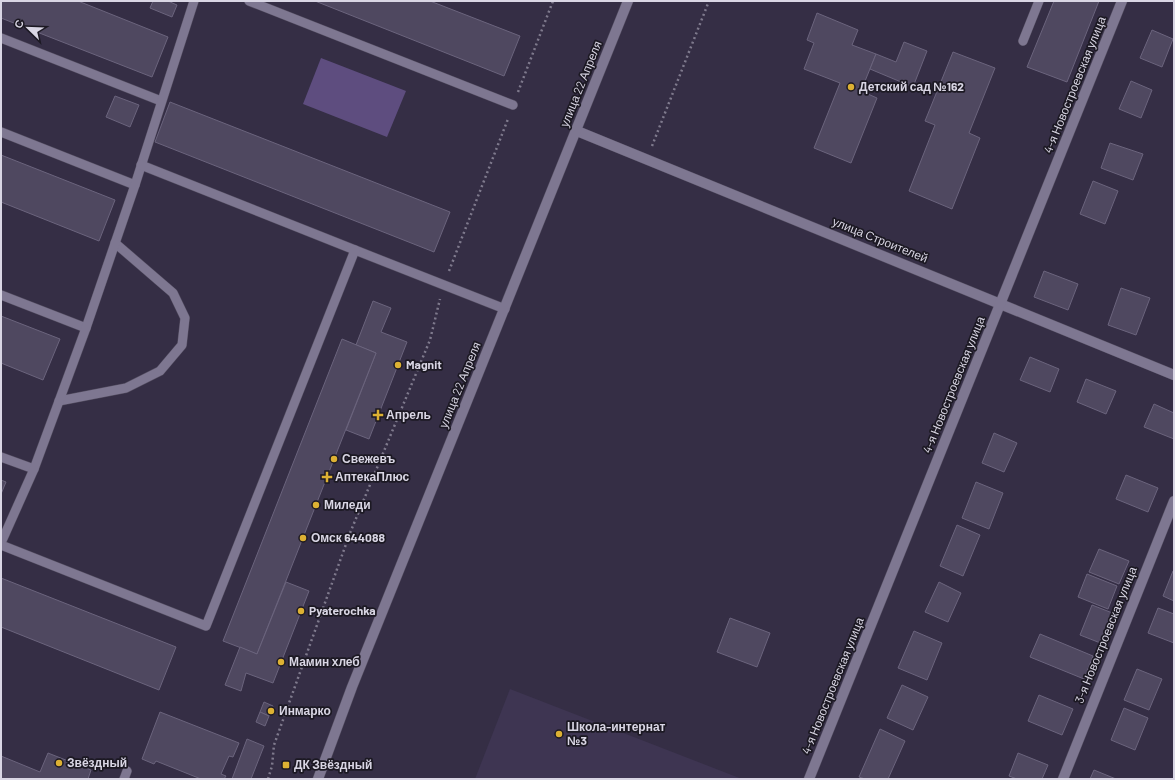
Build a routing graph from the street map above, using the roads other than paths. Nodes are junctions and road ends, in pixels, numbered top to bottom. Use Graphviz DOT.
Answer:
graph roads {
  1 [pos="194,1"];
  2 [pos="249,1"];
  3 [pos="628,1"];
  4 [pos="1039,1"];
  5 [pos="1122,1"];
  6 [pos="1,38"];
  7 [pos="1023,41"];
  8 [pos="161,101"];
  9 [pos="513,105"];
  10 [pos="577,131"];
  11 [pos="1,132"];
  12 [pos="141,165"];
  13 [pos="135,185"];
  14 [pos="115,243"];
  15 [pos="355,250"];
  16 [pos="1,295"];
  17 [pos="1002,304"];
  18 [pos="505,309"];
  19 [pos="86,328"];
  20 [pos="1174,375"];
  21 [pos="59,401"];
  22 [pos="1,456"];
  23 [pos="34,470"];
  24 [pos="1174,501"];
  25 [pos="1,544"];
  26 [pos="811,778"];
  27 [pos="318,779"];
  28 [pos="1063,779"];
  1 -- 8 [label="lane"];
  2 -- 9 [label="lane"];
  3 -- 10 [label="street, улица 22 Апреля"];
  4 -- 7 [label="lane"];
  5 -- 17 [label="street, 4-я Новостроевская улица"];
  6 -- 8 [label="lane"];
  8 -- 12 [label="lane"];
  10 -- 17 [label="street, улица Строителей"];
  10 -- 18 [label="street, улица 22 Апреля"];
  11 -- 13 [label="lane"];
  12 -- 13 [label="lane"];
  12 -- 15 [label="lane"];
  13 -- 14 [label="lane"];
  14 -- 19 [label="lane"];
  14 -- 21 [label="lane"];
  15 -- 18 [label="lane"];
  15 -- 25 [label="lane"];
  16 -- 19 [label="lane"];
  17 -- 20 [label="street, улица Строителей"];
  17 -- 26 [label="street, 4-я Новостроевская улица"];
  18 -- 27 [label="street, улица 22 Апреля"];
  19 -- 21 [label="lane"];
  21 -- 23 [label="lane"];
  22 -- 23 [label="lane"];
  23 -- 25 [label="lane"];
  24 -- 28 [label="street, 3-я Новостроевская улица"];
}
